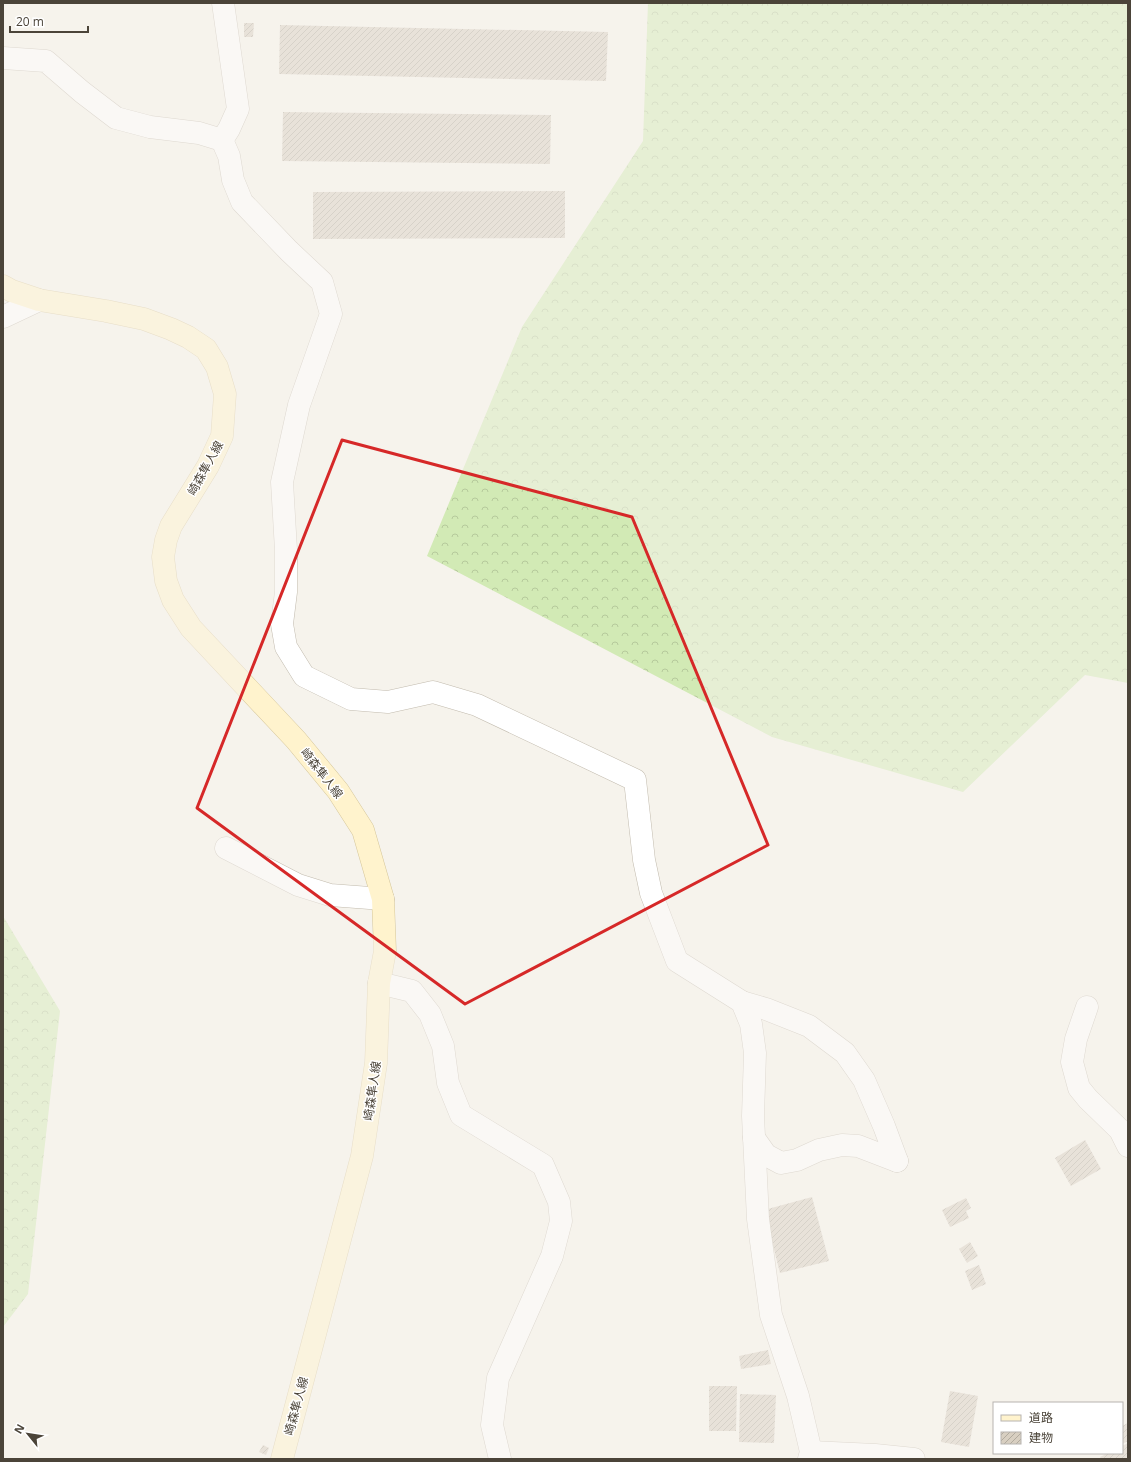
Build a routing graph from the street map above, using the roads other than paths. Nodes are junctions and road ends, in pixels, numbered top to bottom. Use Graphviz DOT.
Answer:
graph roads {
  1 [pos="223,3"];
  2 [pos="3,58"];
  3 [pos="222,140"];
  4 [pos="3,286"];
  5 [pos="39,300"];
  6 [pos="3,317"];
  7 [pos="226,848"];
  8 [pos="383,899"];
  9 [pos="379,983"];
  10 [pos="742,1002"];
  11 [pos="1087,1007"];
  12 [pos="754,1138"];
  13 [pos="1128,1146"];
  14 [pos="810,1456"];
  15 [pos="282,1459"];
  16 [pos="500,1459"];
  17 [pos="914,1459"];
  1 -- 3 [label="street"];
  2 -- 3 [label="street"];
  3 -- 10 [label="street"];
  4 -- 5 [label="main road, 崎森隼人線"];
  5 -- 6 [label="street"];
  5 -- 8 [label="main road, 崎森隼人線"];
  7 -- 8 [label="street"];
  8 -- 9 [label="main road, 崎森隼人線"];
  9 -- 15 [label="main road, 崎森隼人線"];
  9 -- 16 [label="street"];
  10 -- 12 [label="street"];
  10 -- 12 [label="street"];
  11 -- 13 [label="street"];
  12 -- 14 [label="street"];
  14 -- 17 [label="street"];
}
